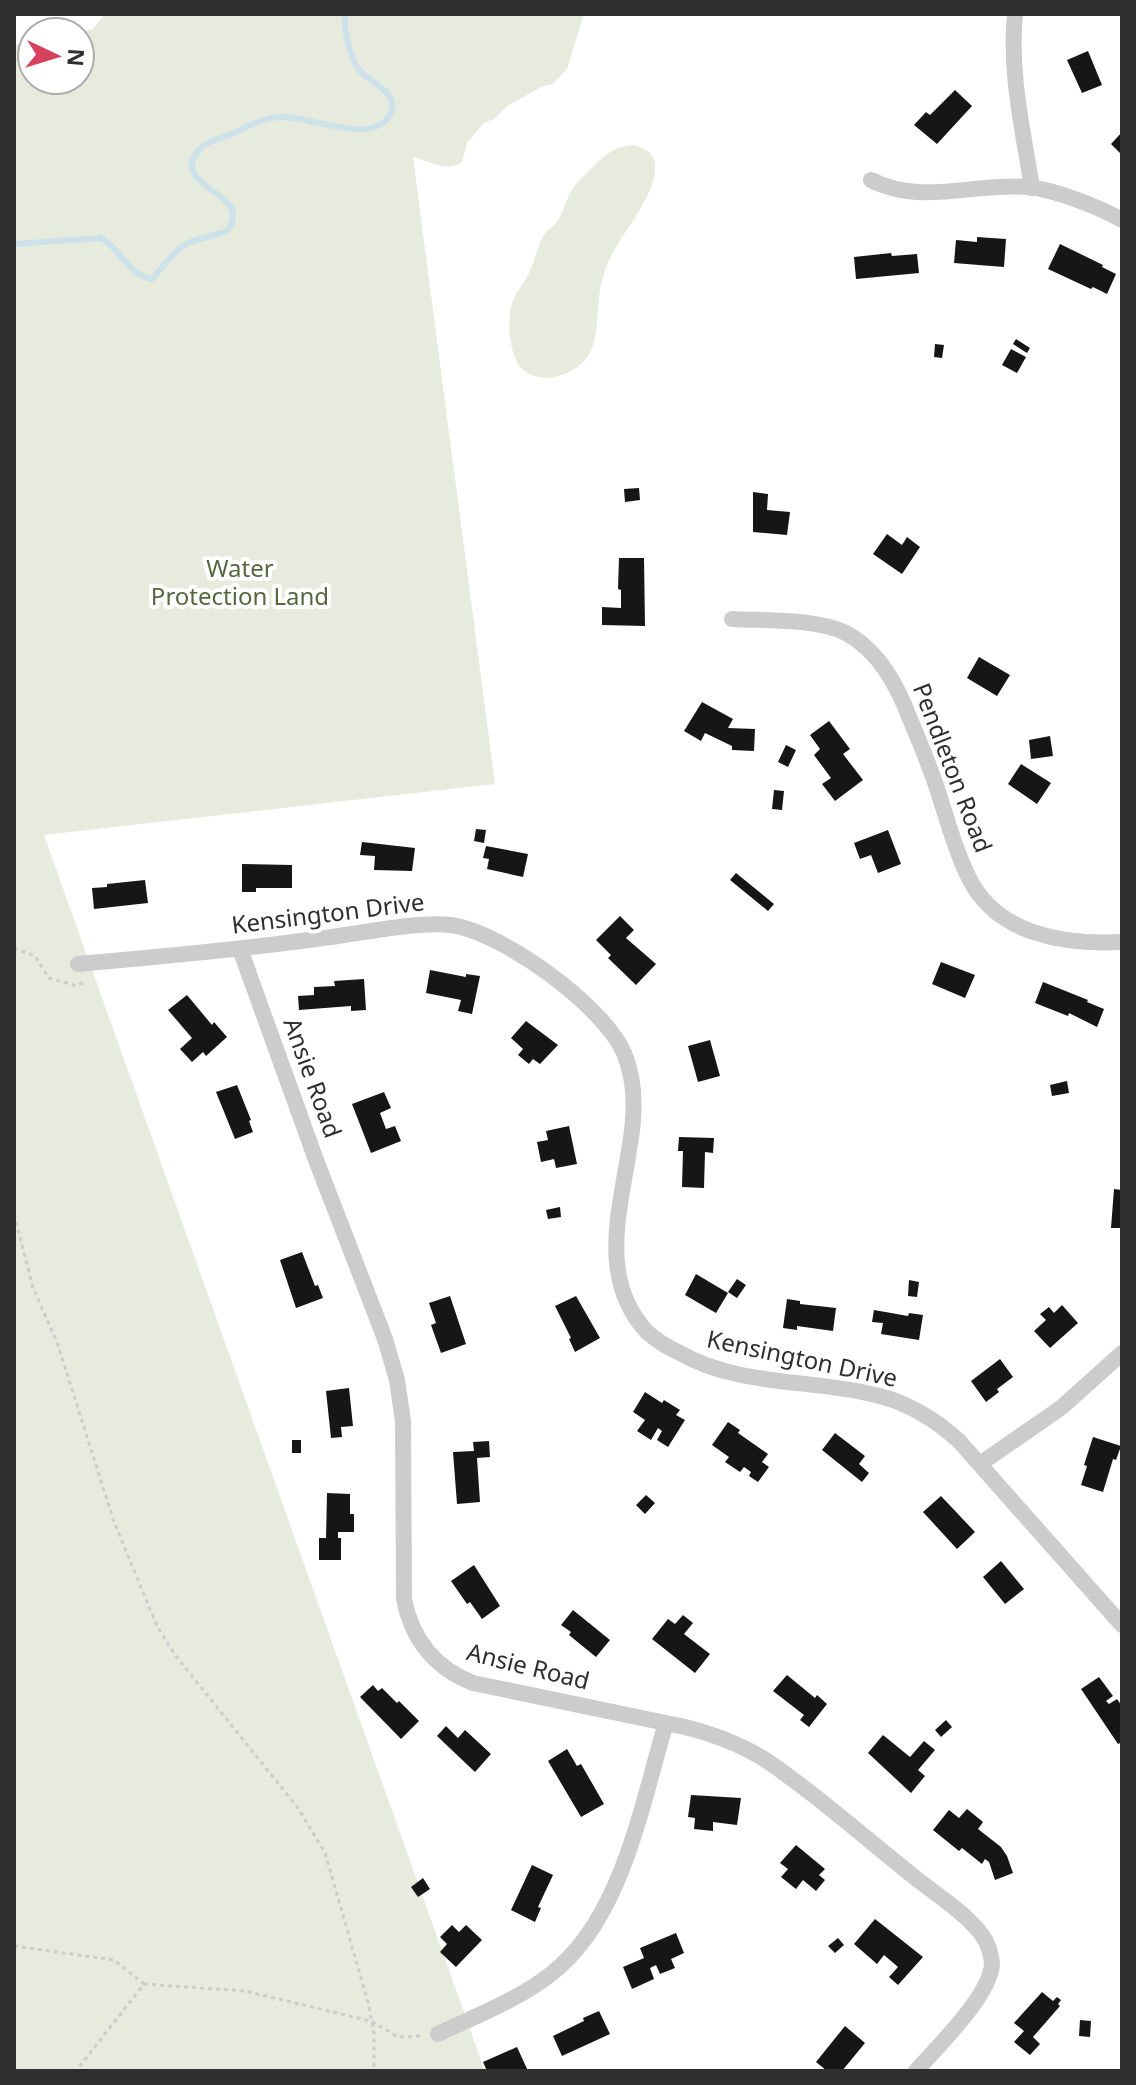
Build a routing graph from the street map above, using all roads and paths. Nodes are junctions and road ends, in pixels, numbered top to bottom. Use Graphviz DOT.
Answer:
graph roads {
  1 [pos="1015,14"];
  2 [pos="871,180"];
  3 [pos="1032,188"];
  4 [pos="1122,220"];
  5 [pos="732,619"];
  6 [pos="1122,942"];
  7 [pos="240,949"];
  8 [pos="78,964"];
  9 [pos="14,1214"];
  10 [pos="1122,1353"];
  11 [pos="980,1464"];
  12 [pos="1122,1625"];
  13 [pos="666,1723"];
  14 [pos="14,1946"];
  15 [pos="144,1984"];
  16 [pos="371,2021"];
  17 [pos="438,2034"];
  18 [pos="76,2071"];
  19 [pos="374,2071"];
  20 [pos="916,2071"];
  1 -- 3 [label="street"];
  2 -- 3 [label="street"];
  3 -- 4 [label="street"];
  5 -- 6 [label="street, Pendleton Road"];
  7 -- 8 [label="street, Kensington Drive"];
  7 -- 11 [label="street, Kensington Drive"];
  7 -- 13 [label="street, Ansie Road"];
  9 -- 16 [label="path"];
  10 -- 11 [label="street"];
  11 -- 12 [label="street, Kensington Drive"];
  13 -- 17 [label="street"];
  13 -- 20 [label="street, Ansie Road"];
  14 -- 15 [label="path"];
  15 -- 16 [label="path"];
  15 -- 18 [label="path"];
  16 -- 17 [label="path"];
  16 -- 19 [label="path"];
}
